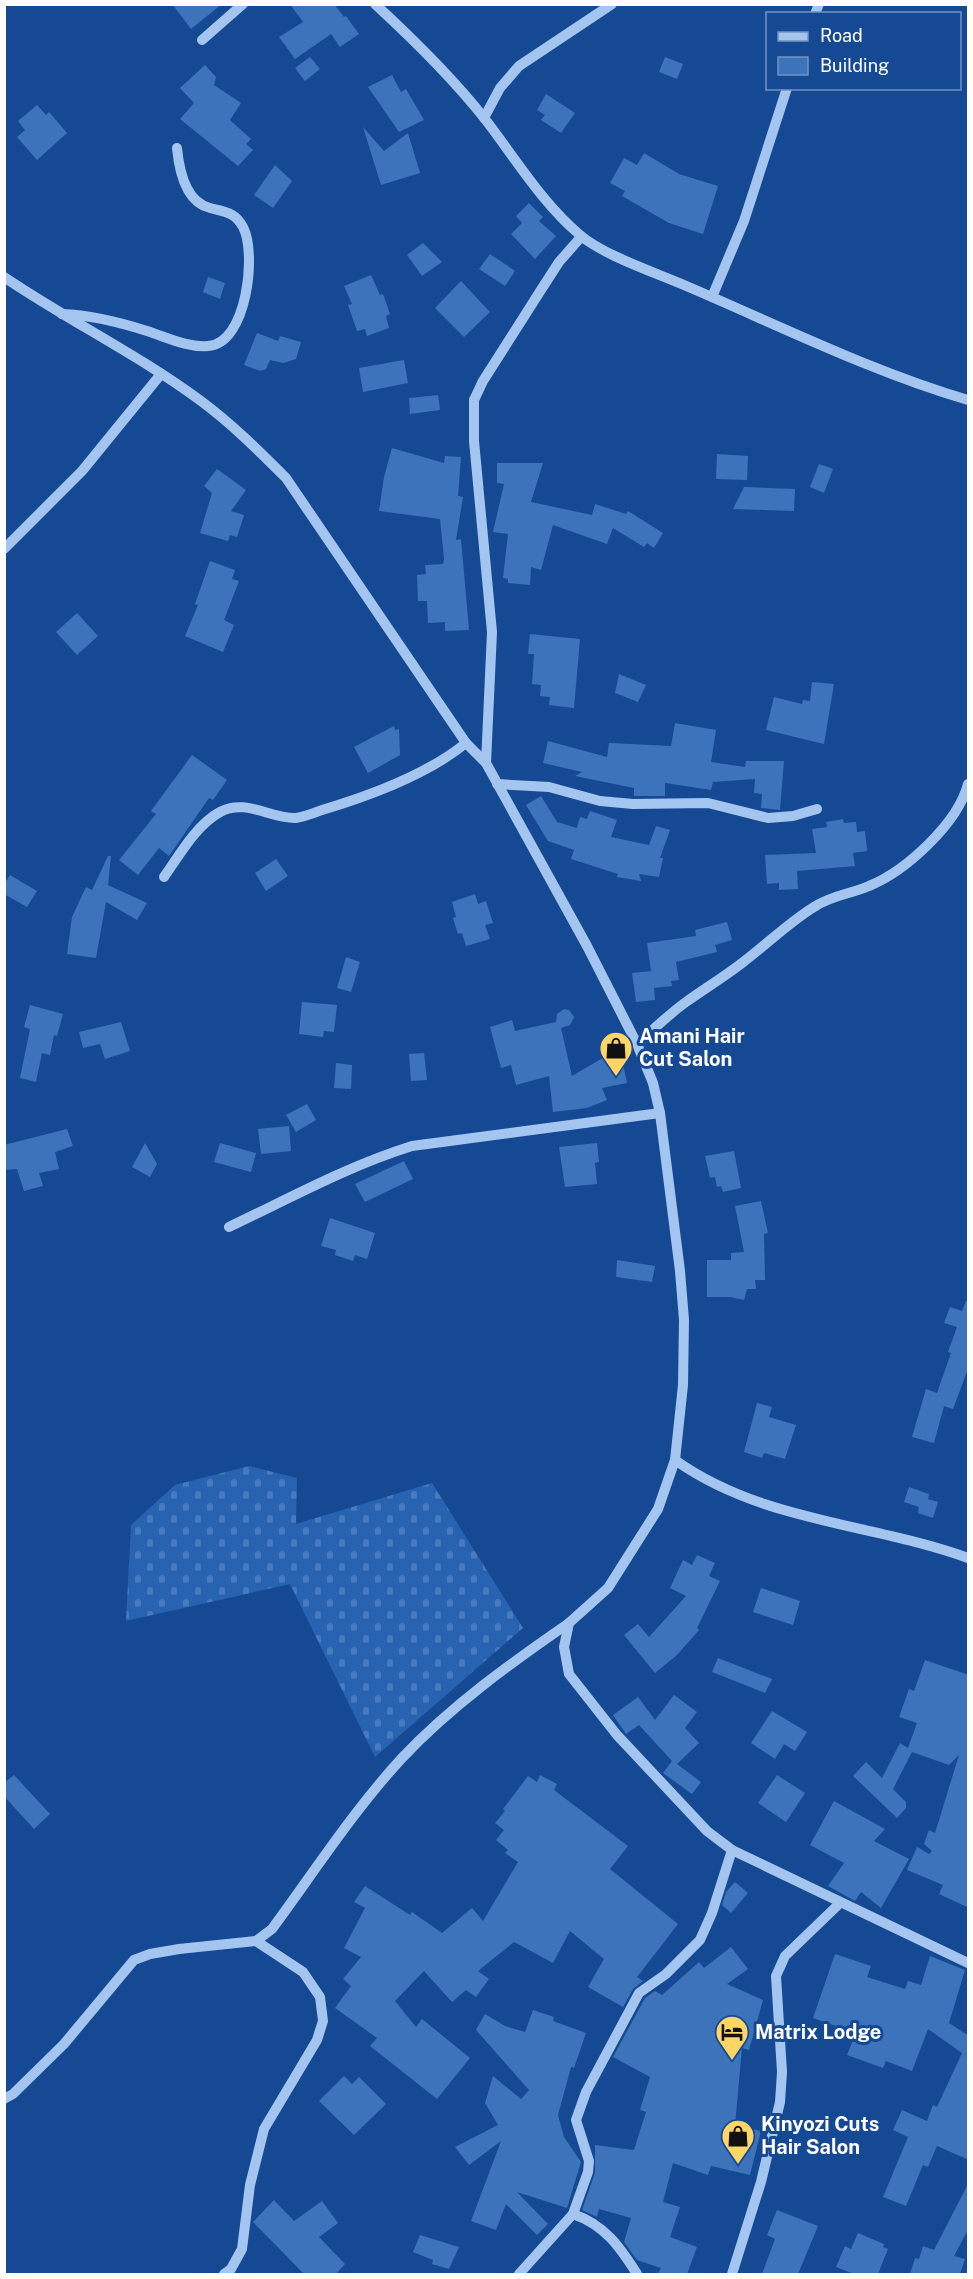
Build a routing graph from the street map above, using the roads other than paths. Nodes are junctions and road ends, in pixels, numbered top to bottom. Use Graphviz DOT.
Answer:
graph roads {
  1 [pos="243,4"];
  2 [pos="375,4"];
  3 [pos="612,4"];
  4 [pos="202,40"];
  5 [pos="786,90"];
  6 [pos="484,118"];
  7 [pos="177,148"];
  8 [pos="581,237"];
  9 [pos="4,277"];
  10 [pos="712,297"];
  11 [pos="59,314"];
  12 [pos="161,374"];
  13 [pos="969,400"];
  14 [pos="4,549"];
  15 [pos="466,743"];
  16 [pos="486,763"];
  17 [pos="497,784"];
  18 [pos="969,784"];
  19 [pos="817,809"];
  20 [pos="164,877"];
  21 [pos="637,1044"];
  22 [pos="660,1113"];
  23 [pos="229,1227"];
  24 [pos="675,1460"];
  25 [pos="969,1558"];
  26 [pos="569,1623"];
  27 [pos="732,1850"];
  28 [pos="839,1904"];
  29 [pos="256,1941"];
  30 [pos="969,1963"];
  31 [pos="4,2099"];
  32 [pos="573,2214"];
  33 [pos="224,2274"];
  34 [pos="519,2274"];
  35 [pos="637,2274"];
  36 [pos="732,2274"];
  1 -- 4 [label="street"];
  2 -- 6 [label="street"];
  3 -- 6 [label="street"];
  5 -- 10 [label="street"];
  6 -- 8 [label="street"];
  7 -- 11 [label="street"];
  8 -- 10 [label="street"];
  8 -- 16 [label="street"];
  9 -- 11 [label="street"];
  10 -- 13 [label="street"];
  11 -- 12 [label="street"];
  12 -- 14 [label="street"];
  12 -- 15 [label="street"];
  15 -- 16 [label="street"];
  15 -- 20 [label="street"];
  16 -- 17 [label="street"];
  17 -- 19 [label="street"];
  17 -- 21 [label="street"];
  18 -- 21 [label="street"];
  21 -- 22 [label="street"];
  22 -- 23 [label="street"];
  22 -- 24 [label="street"];
  24 -- 25 [label="street"];
  24 -- 26 [label="street"];
  26 -- 27 [label="street"];
  26 -- 29 [label="street"];
  27 -- 28 [label="street"];
  27 -- 32 [label="street"];
  28 -- 30 [label="street"];
  28 -- 36 [label="street"];
  29 -- 31 [label="street"];
  29 -- 33 [label="street"];
  32 -- 34 [label="street"];
  32 -- 35 [label="street"];
}
